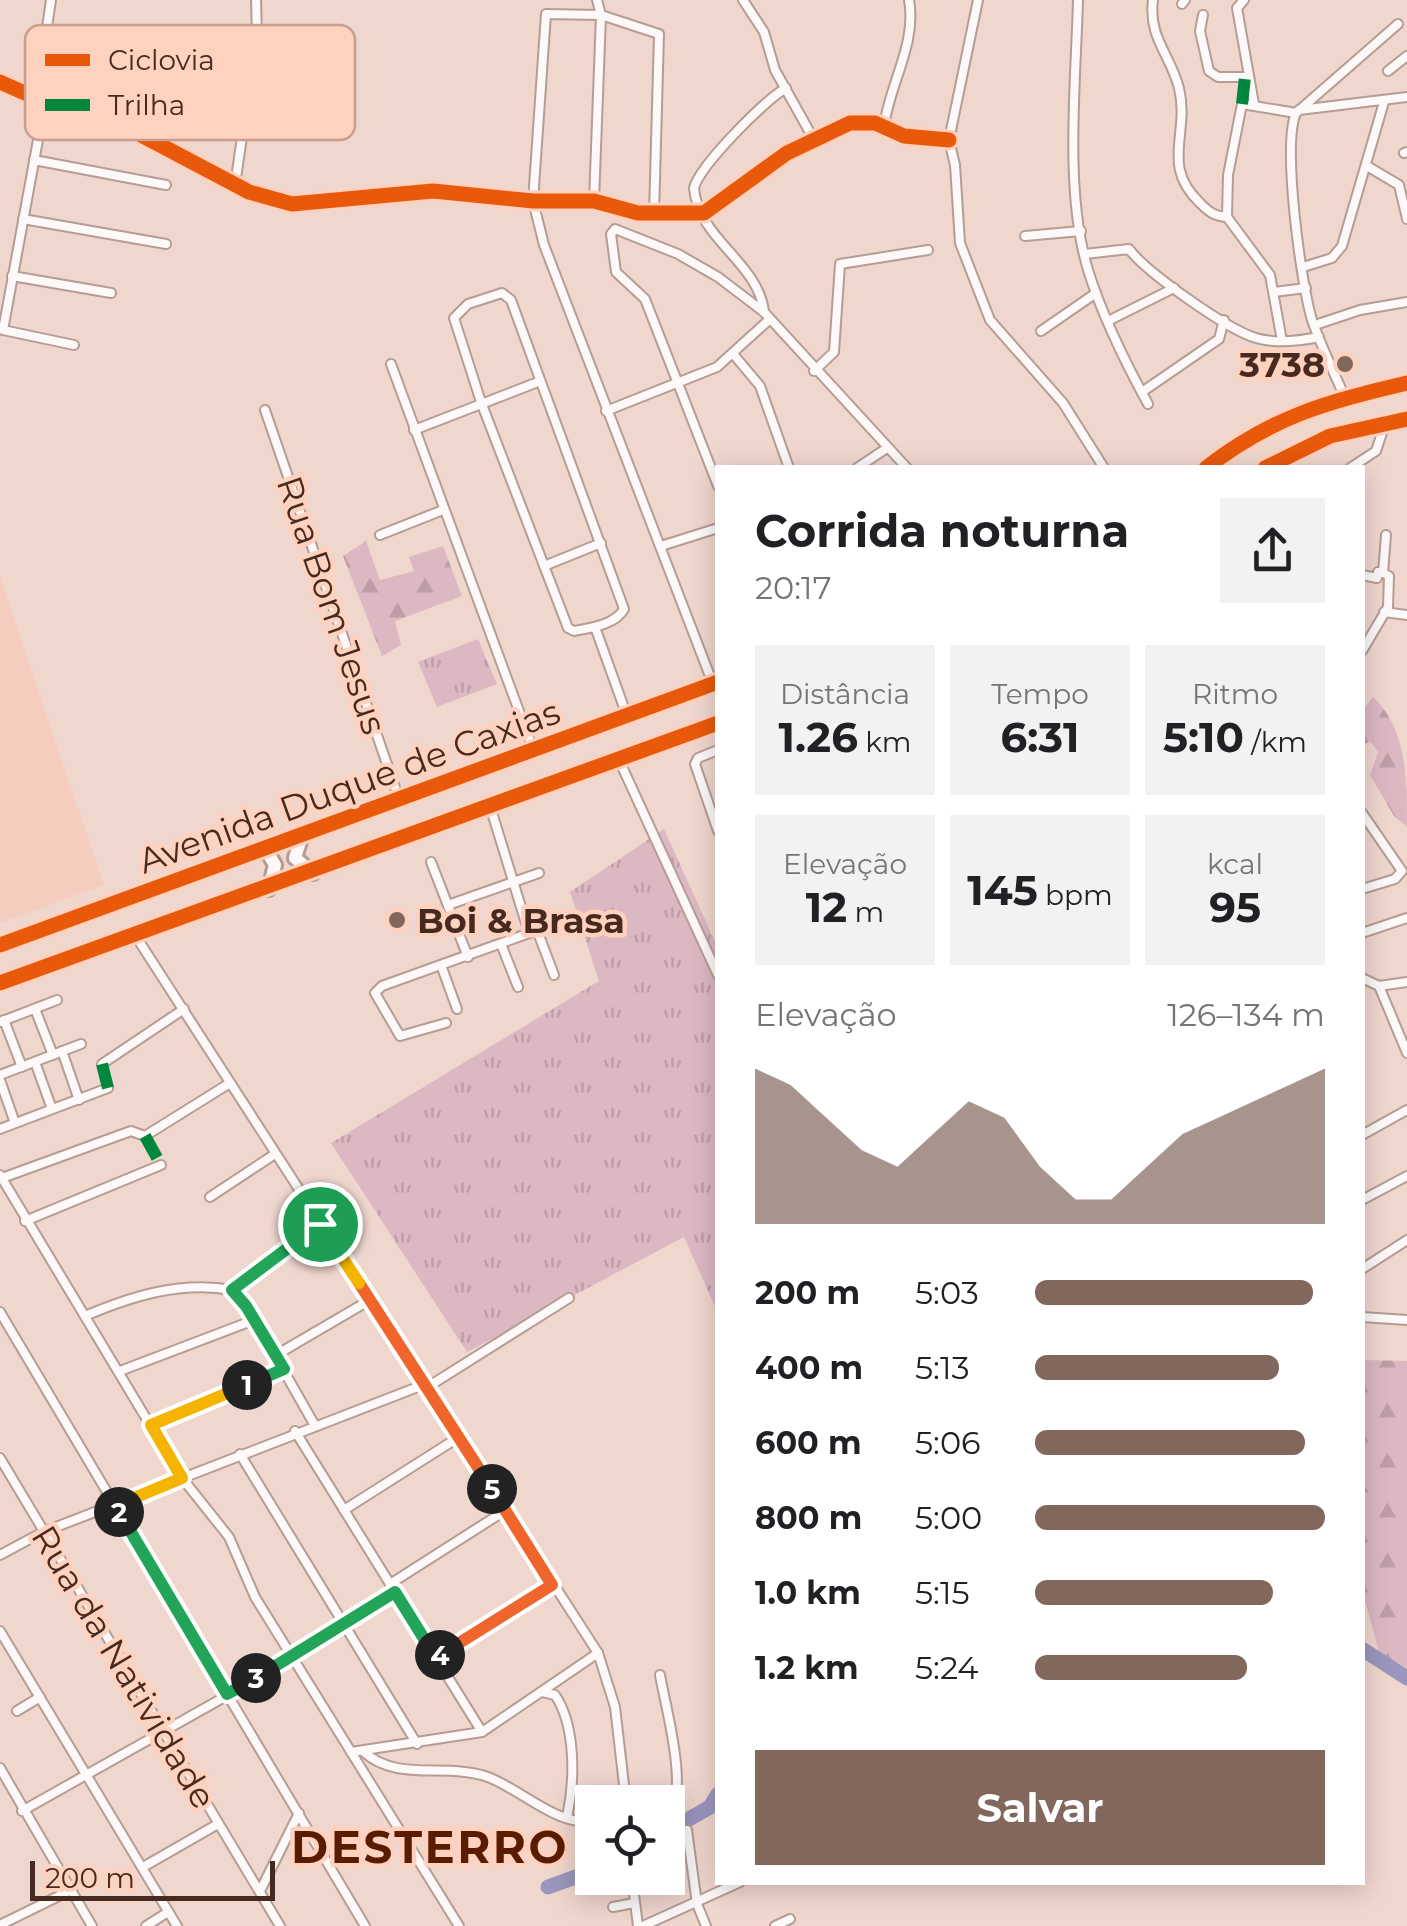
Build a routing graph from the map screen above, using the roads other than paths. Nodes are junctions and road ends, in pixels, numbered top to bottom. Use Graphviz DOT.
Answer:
graph roads {
  1 [pos="51,0"];
  2 [pos="256,0"];
  3 [pos="597,0"];
  4 [pos="742,0"];
  5 [pos="909,0"];
  6 [pos="978,0"];
  7 [pos="1078,0"];
  8 [pos="1153,0"];
  9 [pos="1244,0"];
  10 [pos="1202,14"];
  11 [pos="601,15"];
  12 [pos="1398,24"];
  13 [pos="47,25"];
  14 [pos="257,25"];
  15 [pos="1407,56"];
  16 [pos="1388,72"];
  17 [pos="1247,77"];
  18 [pos="0,82"];
  19 [pos="786,88"];
  20 [pos="25,93"];
  21 [pos="1407,97"];
  22 [pos="1384,102"];
  23 [pos="1254,104"];
  24 [pos="1298,112"];
  25 [pos="884,126"];
  26 [pos="812,138"];
  27 [pos="38,140"];
  28 [pos="150,140"];
  29 [pos="242,140"];
  30 [pos="949,140"];
  31 [pos="34,160"];
  32 [pos="1368,166"];
  33 [pos="166,185"];
  34 [pos="235,185"];
  35 [pos="533,201"];
  36 [pos="594,201"];
  37 [pos="700,213"];
  38 [pos="654,215"];
  39 [pos="1226,217"];
  40 [pos="22,218"];
  41 [pos="1407,219"];
  42 [pos="1081,231"];
  43 [pos="1025,236"];
  44 [pos="166,244"];
  45 [pos="928,250"];
  46 [pos="1085,254"];
  47 [pos="1303,267"];
  48 [pos="12,276"];
  49 [pos="1174,288"];
  50 [pos="1306,288"];
  51 [pos="1274,292"];
  52 [pos="111,293"];
  53 [pos="1096,293"];
  54 [pos="1407,302"];
  55 [pos="767,315"];
  56 [pos="1224,320"];
  57 [pos="1108,321"];
  58 [pos="1314,325"];
  59 [pos="1041,331"];
  60 [pos="1319,337"];
  61 [pos="1282,342"];
  62 [pos="74,344"];
  63 [pos="734,355"];
  64 [pos="391,364"];
  65 [pos="814,370"];
  66 [pos="678,380"];
  67 [pos="538,382"];
  68 [pos="1407,383"];
  69 [pos="1142,392"];
  70 [pos="1345,398"];
  71 [pos="481,402"];
  72 [pos="1148,404"];
  73 [pos="266,410"];
  74 [pos="606,411"];
  75 [pos="1407,419"];
  76 [pos="1385,423"];
  77 [pos="414,430"];
  78 [pos="886,448"];
  79 [pos="788,465"];
  80 [pos="861,465"];
  81 [pos="904,465"];
  82 [pos="1102,465"];
  83 [pos="1210,465"];
  84 [pos="1270,465"];
  85 [pos="1355,465"];
  86 [pos="715,478"];
  87 [pos="444,510"];
  88 [pos="715,529"];
  89 [pos="380,536"];
  90 [pos="1386,536"];
  91 [pos="601,543"];
  92 [pos="661,546"];
  93 [pos="544,566"];
  94 [pos="1383,573"];
  95 [pos="1365,576"];
  96 [pos="1384,612"];
  97 [pos="1407,616"];
  98 [pos="1365,623"];
  99 [pos="595,626"];
  100 [pos="1374,626"];
  101 [pos="1365,645"];
  102 [pos="715,683"];
  103 [pos="627,716"];
  104 [pos="715,725"];
  105 [pos="534,751"];
  106 [pos="715,751"];
  107 [pos="619,760"];
  108 [pos="399,800"];
  109 [pos="490,806"];
  110 [pos="1365,817"];
  111 [pos="715,823"];
  112 [pos="302,835"];
  113 [pos="257,852"];
  114 [pos="431,862"];
  115 [pos="313,873"];
  116 [pos="538,873"];
  117 [pos="515,882"];
  118 [pos="1365,888"];
  119 [pos="268,889"];
  120 [pos="448,906"];
  121 [pos="1407,918"];
  122 [pos="557,923"];
  123 [pos="533,932"];
  124 [pos="1365,933"];
  125 [pos="134,934"];
  126 [pos="501,944"];
  127 [pos="0,945"];
  128 [pos="468,957"];
  129 [pos="442,966"];
  130 [pos="715,968"];
  131 [pos="554,975"];
  132 [pos="1365,979"];
  133 [pos="0,982"];
  134 [pos="1407,982"];
  135 [pos="1379,986"];
  136 [pos="518,987"];
  137 [pos="57,1000"];
  138 [pos="35,1009"];
  139 [pos="184,1009"];
  140 [pos="456,1009"];
  141 [pos="2,1021"];
  142 [pos="446,1023"];
  143 [pos="81,1044"];
  144 [pos="57,1053"];
  145 [pos="1407,1054"];
  146 [pos="34,1062"];
  147 [pos="102,1064"];
  148 [pos="22,1067"];
  149 [pos="0,1078"];
  150 [pos="230,1083"];
  151 [pos="108,1088"];
  152 [pos="79,1100"];
  153 [pos="52,1109"];
  154 [pos="1407,1110"];
  155 [pos="15,1124"];
  156 [pos="0,1129"];
  157 [pos="1365,1133"];
  158 [pos="275,1154"];
  159 [pos="161,1164"];
  160 [pos="1407,1176"];
  161 [pos="1,1177"];
  162 [pos="210,1197"];
  163 [pos="1365,1198"];
  164 [pos="26,1221"];
  165 [pos="320,1224"];
  166 [pos="1407,1240"];
  167 [pos="1365,1267"];
  168 [pos="232,1290"];
  169 [pos="569,1298"];
  170 [pos="370,1300"];
  171 [pos="0,1312"];
  172 [pos="85,1316"];
  173 [pos="1365,1317"];
  174 [pos="254,1320"];
  175 [pos="1406,1320"];
  176 [pos="276,1355"];
  177 [pos="284,1369"];
  178 [pos="120,1371"];
  179 [pos="424,1387"];
  180 [pos="314,1424"];
  181 [pos="151,1425"];
  182 [pos="294,1431"];
  183 [pos="459,1438"];
  184 [pos="240,1454"];
  185 [pos="0,1458"];
  186 [pos="182,1478"];
  187 [pos="115,1506"];
  188 [pos="344,1510"];
  189 [pos="506,1510"];
  190 [pos="43,1532"];
  191 [pos="0,1555"];
  192 [pos="552,1585"];
  193 [pos="393,1588"];
  194 [pos="342,1626"];
  195 [pos="0,1630"];
  196 [pos="598,1653"];
  197 [pos="436,1658"];
  198 [pos="292,1659"];
  199 [pos="660,1675"];
  200 [pos="542,1692"];
  201 [pos="227,1694"];
  202 [pos="40,1697"];
  203 [pos="17,1711"];
  204 [pos="160,1730"];
  205 [pos="482,1732"];
  206 [pos="417,1744"];
  207 [pos="351,1752"];
  208 [pos="364,1752"];
  209 [pos="0,1768"];
  210 [pos="86,1774"];
  211 [pos="624,1785"];
  212 [pos="678,1785"];
  213 [pos="22,1811"];
  214 [pos="298,1813"];
  215 [pos="567,1817"];
  216 [pos="575,1818"];
  217 [pos="218,1824"];
  218 [pos="687,1830"];
  219 [pos="143,1867"];
  220 [pos="734,1885"];
  221 [pos="72,1890"];
  222 [pos="260,1892"];
  223 [pos="633,1895"];
  224 [pos="634,1903"];
  225 [pos="697,1904"];
  226 [pos="613,1907"];
  227 [pos="168,1912"];
  228 [pos="790,1919"];
  229 [pos="0,1925"];
  230 [pos="92,1926"];
  231 [pos="146,1926"];
  232 [pos="176,1926"];
  233 [pos="280,1926"];
  234 [pos="365,1926"];
  235 [pos="459,1926"];
  236 [pos="641,1926"];
  237 [pos="706,1926"];
  238 [pos="775,1926"];
  1 -- 13 [label="street"];
  2 -- 14 [label="street"];
  3 -- 11 [label="street"];
  4 -- 19 [label="street"];
  5 -- 25 [label="street"];
  6 -- 30 [label="street"];
  7 -- 42 [label="street"];
  8 -- 39 [label="street"];
  9 -- 17 [label="street"];
  10 -- 17 [label="street"];
  11 -- 35 [label="street"];
  11 -- 36 [label="street"];
  11 -- 38 [label="street"];
  12 -- 24 [label="street"];
  15 -- 16 [label="street"];
  17 -- 23 [label="street"];
  18 -- 20 [label="street"];
  19 -- 26 [label="street"];
  19 -- 37 [label="street"];
  21 -- 22 [label="street"];
  22 -- 24 [label="street"];
  22 -- 32 [label="street"];
  23 -- 24 [label="street"];
  23 -- 39 [label="street"];
  24 -- 47 [label="street"];
  25 -- 26 [label="street"];
  25 -- 30 [label="street"];
  26 -- 37 [label="street"];
  27 -- 31 [label="street"];
  28 -- 34 [label="street"];
  29 -- 34 [label="street"];
  30 -- 82 [label="street"];
  31 -- 33 [label="street"];
  31 -- 40 [label="street"];
  32 -- 41 [label="street"];
  32 -- 47 [label="street"];
  34 -- 35 [label="street"];
  35 -- 36 [label="street"];
  35 -- 74 [label="street"];
  36 -- 38 [label="street"];
  37 -- 38 [label="street"];
  37 -- 55 [label="street"];
  39 -- 51 [label="street"];
  40 -- 44 [label="street"];
  40 -- 48 [label="street"];
  42 -- 43 [label="street"];
  42 -- 46 [label="street"];
  45 -- 65 [label="street"];
  46 -- 49 [label="street"];
  46 -- 53 [label="street"];
  47 -- 50 [label="street"];
  48 -- 52 [label="street"];
  48 -- 62 [label="street"];
  49 -- 56 [label="street"];
  49 -- 57 [label="street"];
  50 -- 51 [label="street"];
  50 -- 58 [label="street"];
  51 -- 61 [label="street"];
  53 -- 57 [label="street"];
  53 -- 59 [label="street"];
  54 -- 58 [label="street"];
  55 -- 63 [label="street"];
  55 -- 65 [label="street"];
  55 -- 66 [label="street"];
  56 -- 61 [label="street"];
  56 -- 69 [label="street"];
  57 -- 69 [label="street"];
  58 -- 60 [label="street"];
  60 -- 61 [label="street"];
  60 -- 70 [label="street"];
  63 -- 66 [label="street"];
  63 -- 79 [label="street"];
  64 -- 77 [label="street"];
  65 -- 78 [label="street"];
  66 -- 74 [label="street"];
  66 -- 86 [label="street"];
  67 -- 71 [label="street"];
  67 -- 71 [label="street"];
  67 -- 91 [label="street"];
  68 -- 70 [label="highway"];
  69 -- 72 [label="street"];
  70 -- 83 [label="highway"];
  71 -- 77 [label="street"];
  71 -- 93 [label="street"];
  73 -- 108 [label="street, Rua Bom Jesus"];
  74 -- 92 [label="street"];
  75 -- 76 [label="highway"];
  76 -- 84 [label="highway"];
  76 -- 85 [label="street"];
  77 -- 87 [label="street"];
  78 -- 80 [label="street"];
  78 -- 81 [label="street"];
  87 -- 89 [label="street"];
  87 -- 105 [label="street"];
  88 -- 92 [label="street"];
  90 -- 94 [label="street"];
  91 -- 93 [label="street"];
  91 -- 99 [label="street"];
  92 -- 102 [label="street"];
  93 -- 99 [label="street"];
  94 -- 95 [label="street"];
  94 -- 96 [label="street"];
  96 -- 97 [label="street"];
  96 -- 100 [label="street"];
  98 -- 100 [label="street"];
  99 -- 103 [label="street"];
  100 -- 101 [label="street"];
  102 -- 103 [label="highway, Avenida Duque de Caxias"];
  103 -- 105 [label="highway, Avenida Duque de Caxias"];
  104 -- 107 [label="highway, Avenida Duque de Caxias"];
  105 -- 108 [label="highway, Avenida Duque de Caxias"];
  106 -- 111 [label="street"];
  107 -- 109 [label="highway, Avenida Duque de Caxias"];
  107 -- 130 [label="street"];
  108 -- 112 [label="highway, Avenida Duque de Caxias"];
  109 -- 115 [label="highway, Avenida Duque de Caxias"];
  109 -- 117 [label="street"];
  110 -- 118 [label="street"];
  112 -- 113 [label="highway, Avenida Duque de Caxias"];
  112 -- 115 [label="highway"];
  113 -- 119 [label="highway"];
  113 -- 127 [label="highway, Avenida Duque de Caxias"];
  114 -- 120 [label="street"];
  115 -- 119 [label="highway, Avenida Duque de Caxias"];
  116 -- 117 [label="street"];
  117 -- 120 [label="street"];
  117 -- 123 [label="street"];
  119 -- 125 [label="highway, Avenida Duque de Caxias"];
  120 -- 128 [label="street"];
  121 -- 124 [label="street"];
  122 -- 123 [label="street"];
  123 -- 126 [label="street"];
  123 -- 131 [label="street"];
  125 -- 133 [label="highway, Avenida Duque de Caxias"];
  125 -- 139 [label="street"];
  126 -- 128 [label="street"];
  126 -- 136 [label="street"];
  128 -- 129 [label="street"];
  129 -- 140 [label="street"];
  129 -- 142 [label="street"];
  132 -- 135 [label="street"];
  134 -- 135 [label="street"];
  135 -- 145 [label="street"];
  137 -- 138 [label="street"];
  138 -- 141 [label="street"];
  138 -- 144 [label="street"];
  139 -- 147 [label="street"];
  139 -- 150 [label="street"];
  141 -- 148 [label="street"];
  143 -- 144 [label="street"];
  144 -- 146 [label="street"];
  144 -- 152 [label="street"];
  146 -- 148 [label="street"];
  146 -- 153 [label="street"];
  148 -- 149 [label="street"];
  149 -- 155 [label="street"];
  150 -- 158 [label="street"];
  150 -- 161 [label="street"];
  151 -- 152 [label="street"];
  152 -- 153 [label="street"];
  153 -- 155 [label="street"];
  154 -- 157 [label="street"];
  155 -- 156 [label="street"];
  158 -- 162 [label="street"];
  158 -- 165 [label="street"];
  159 -- 164 [label="street"];
  160 -- 163 [label="street"];
  161 -- 164 [label="street"];
  164 -- 172 [label="street"];
  165 -- 168 [label="street"];
  165 -- 170 [label="street"];
  166 -- 167 [label="street"];
  168 -- 172 [label="street"];
  168 -- 174 [label="street"];
  169 -- 179 [label="street"];
  170 -- 176 [label="street"];
  170 -- 179 [label="street"];
  171 -- 187 [label="street"];
  172 -- 178 [label="street"];
  173 -- 175 [label="street"];
  174 -- 176 [label="street"];
  174 -- 178 [label="street"];
  176 -- 177 [label="street"];
  177 -- 180 [label="street"];
  177 -- 181 [label="street"];
  178 -- 181 [label="street"];
  179 -- 180 [label="street"];
  179 -- 183 [label="street"];
  180 -- 182 [label="street"];
  181 -- 186 [label="street"];
  182 -- 184 [label="street"];
  182 -- 188 [label="street"];
  183 -- 188 [label="street"];
  183 -- 189 [label="street"];
  184 -- 186 [label="street"];
  184 -- 194 [label="street"];
  185 -- 190 [label="street, Rua da Natividade"];
  186 -- 187 [label="street"];
  186 -- 198 [label="street"];
  187 -- 190 [label="street"];
  187 -- 201 [label="street"];
  188 -- 193 [label="street"];
  189 -- 192 [label="street"];
  189 -- 193 [label="street"];
  190 -- 191 [label="street"];
  190 -- 204 [label="street, Rua da Natividade"];
  192 -- 196 [label="street"];
  192 -- 197 [label="street"];
  193 -- 194 [label="street"];
  193 -- 197 [label="street"];
  194 -- 198 [label="street"];
  194 -- 206 [label="street"];
  195 -- 202 [label="street"];
  196 -- 200 [label="street"];
  196 -- 211 [label="street"];
  197 -- 205 [label="street"];
  198 -- 201 [label="street"];
  198 -- 207 [label="street"];
  199 -- 212 [label="street"];
  200 -- 205 [label="street"];
  200 -- 215 [label="street"];
  201 -- 204 [label="street"];
  201 -- 214 [label="street"];
  202 -- 203 [label="street"];
  202 -- 210 [label="street"];
  204 -- 210 [label="street"];
  204 -- 217 [label="street, Rua da Natividade"];
  205 -- 206 [label="street"];
  206 -- 208 [label="street"];
  207 -- 208 [label="street"];
  207 -- 235 [label="street"];
  208 -- 215 [label="street"];
  209 -- 213 [label="street"];
  210 -- 213 [label="street"];
  210 -- 219 [label="street"];
  213 -- 221 [label="street"];
  214 -- 222 [label="street"];
  214 -- 234 [label="street"];
  215 -- 216 [label="street"];
  217 -- 219 [label="street"];
  217 -- 222 [label="street, Rua da Natividade"];
  218 -- 225 [label="street"];
  219 -- 227 [label="street"];
  220 -- 225 [label="street"];
  221 -- 229 [label="street"];
  221 -- 230 [label="street"];
  222 -- 233 [label="street, Rua da Natividade"];
  223 -- 224 [label="street"];
  224 -- 226 [label="street"];
  224 -- 236 [label="street"];
  225 -- 236 [label="street"];
  225 -- 237 [label="street"];
  227 -- 231 [label="street"];
  227 -- 232 [label="street"];
  228 -- 238 [label="street"];
}
